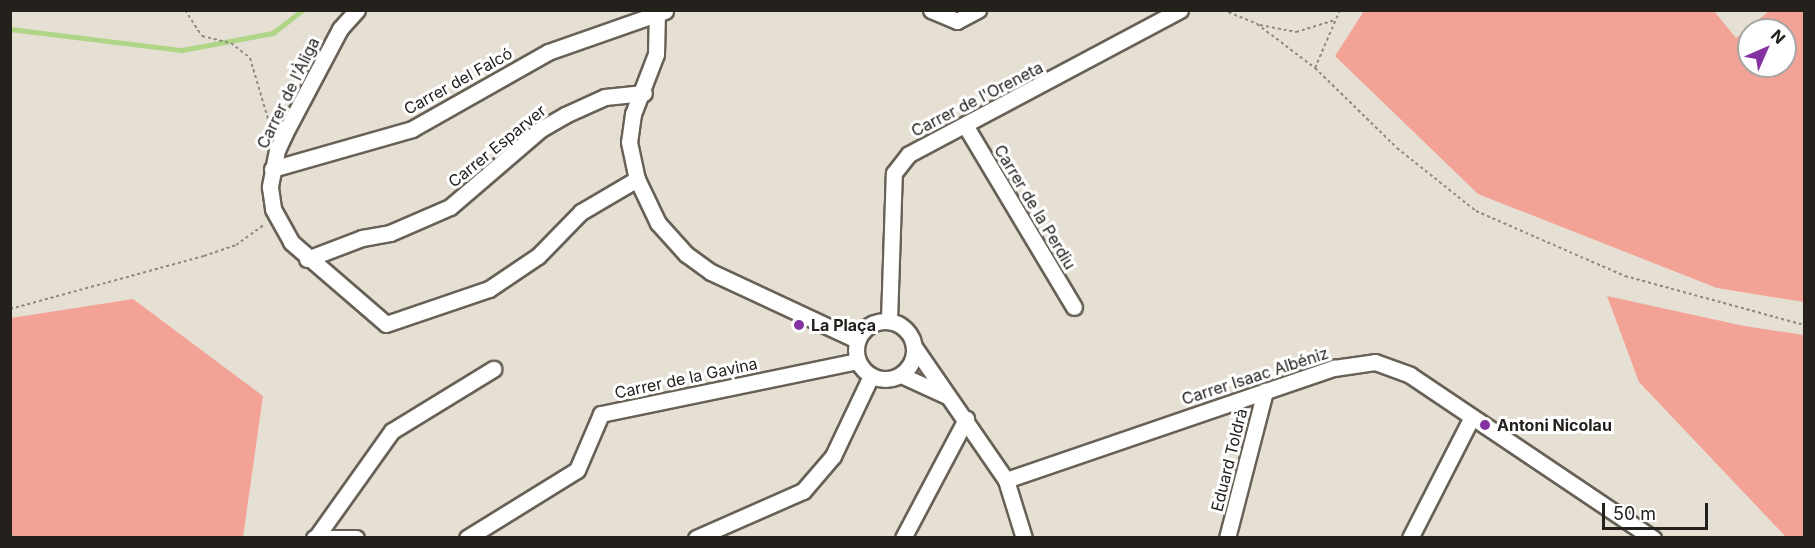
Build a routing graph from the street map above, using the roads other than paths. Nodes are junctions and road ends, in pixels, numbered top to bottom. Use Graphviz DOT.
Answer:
graph roads {
  1 [pos="357,10"];
  2 [pos="931,10"];
  3 [pos="978,10"];
  4 [pos="1180,10"];
  5 [pos="661,12"];
  6 [pos="644,93"];
  7 [pos="965,125"];
  8 [pos="272,169"];
  9 [pos="636,179"];
  10 [pos="307,259"];
  11 [pos="1074,307"];
  12 [pos="889,320"];
  13 [pos="857,340"];
  14 [pos="915,348"];
  15 [pos="857,361"];
  16 [pos="493,369"];
  17 [pos="901,375"];
  18 [pos="871,376"];
  19 [pos="1265,391"];
  20 [pos="947,396"];
  21 [pos="1472,417"];
  22 [pos="966,420"];
  23 [pos="1006,480"];
  24 [pos="1642,535"];
  25 [pos="316,537"];
  26 [pos="356,537"];
  27 [pos="468,537"];
  28 [pos="696,537"];
  29 [pos="903,537"];
  30 [pos="1024,537"];
  31 [pos="1227,537"];
  32 [pos="1410,537"];
  1 -- 8 [label="street, Carrer de l'Àliga"];
  2 -- 3 [label="street"];
  4 -- 7 [label="street, Carrer de l'Oreneta"];
  5 -- 6 [label="street"];
  5 -- 8 [label="street, Carrer del Falcó"];
  6 -- 9 [label="street"];
  6 -- 10 [label="street, Carrer Esparver"];
  7 -- 11 [label="street, Carrer de la Perdiu"];
  7 -- 12 [label="street, Carrer de l'Oreneta"];
  8 -- 10 [label="street, Carrer de l'Àliga"];
  9 -- 10 [label="street, Carrer de l'Àliga"];
  9 -- 13 [label="street"];
  12 -- 13 [label="street"];
  12 -- 14 [label="street"];
  13 -- 15 [label="street"];
  14 -- 17 [label="street"];
  14 -- 20 [label="street"];
  15 -- 18 [label="street"];
  15 -- 27 [label="street, Carrer de la Gavina"];
  16 -- 25 [label="street"];
  17 -- 18 [label="street"];
  17 -- 20 [label="street"];
  18 -- 28 [label="street"];
  19 -- 21 [label="street, Carrer Isaac Albéniz"];
  19 -- 23 [label="street, Carrer Isaac Albéniz"];
  19 -- 31 [label="street, Eduard Toldrà"];
  20 -- 22 [label="street"];
  21 -- 24 [label="street, Carrer Isaac Albéniz"];
  21 -- 32 [label="street"];
  22 -- 23 [label="street"];
  22 -- 29 [label="street"];
  23 -- 30 [label="street"];
  25 -- 26 [label="street"];
}
